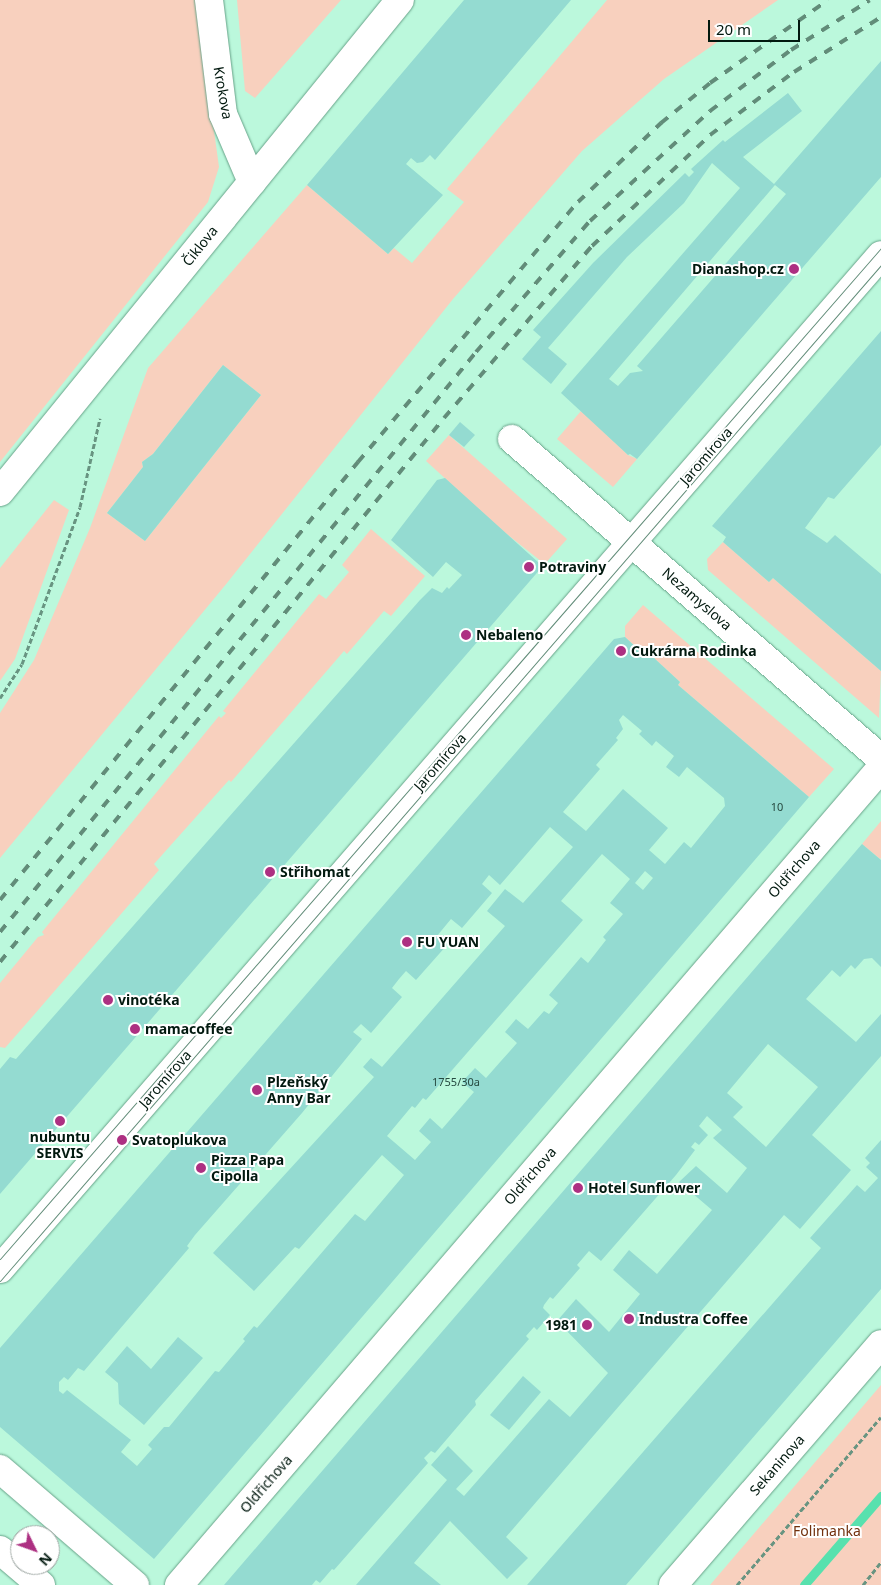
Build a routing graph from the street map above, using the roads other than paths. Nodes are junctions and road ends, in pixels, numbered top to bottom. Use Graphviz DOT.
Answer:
graph roads {
  1 [pos="209,0"];
  2 [pos="400,0"];
  3 [pos="252,182"];
  4 [pos="881,255"];
  5 [pos="512,439"];
  6 [pos="0,492"];
  7 [pos="631,542"];
  8 [pos="881,759"];
  9 [pos="881,768"];
  10 [pos="0,1269"];
  11 [pos="881,1344"];
  12 [pos="0,1469"];
  13 [pos="0,1550"];
  14 [pos="41,1585"];
  15 [pos="135,1585"];
  16 [pos="179,1585"];
  17 [pos="674,1585"];
  1 -- 3 [label="street, Krokova"];
  2 -- 3 [label="street, Čiklova"];
  3 -- 6 [label="street, Čiklova"];
  4 -- 7 [label="street, Jaromírova"];
  5 -- 7 [label="street, Nezamyslova"];
  7 -- 8 [label="street, Nezamyslova"];
  7 -- 10 [label="street, Jaromírova"];
  9 -- 16 [label="street, Oldřichova"];
  11 -- 17 [label="street, Sekaninova"];
  12 -- 15 [label="street"];
  13 -- 14 [label="street"];
}
